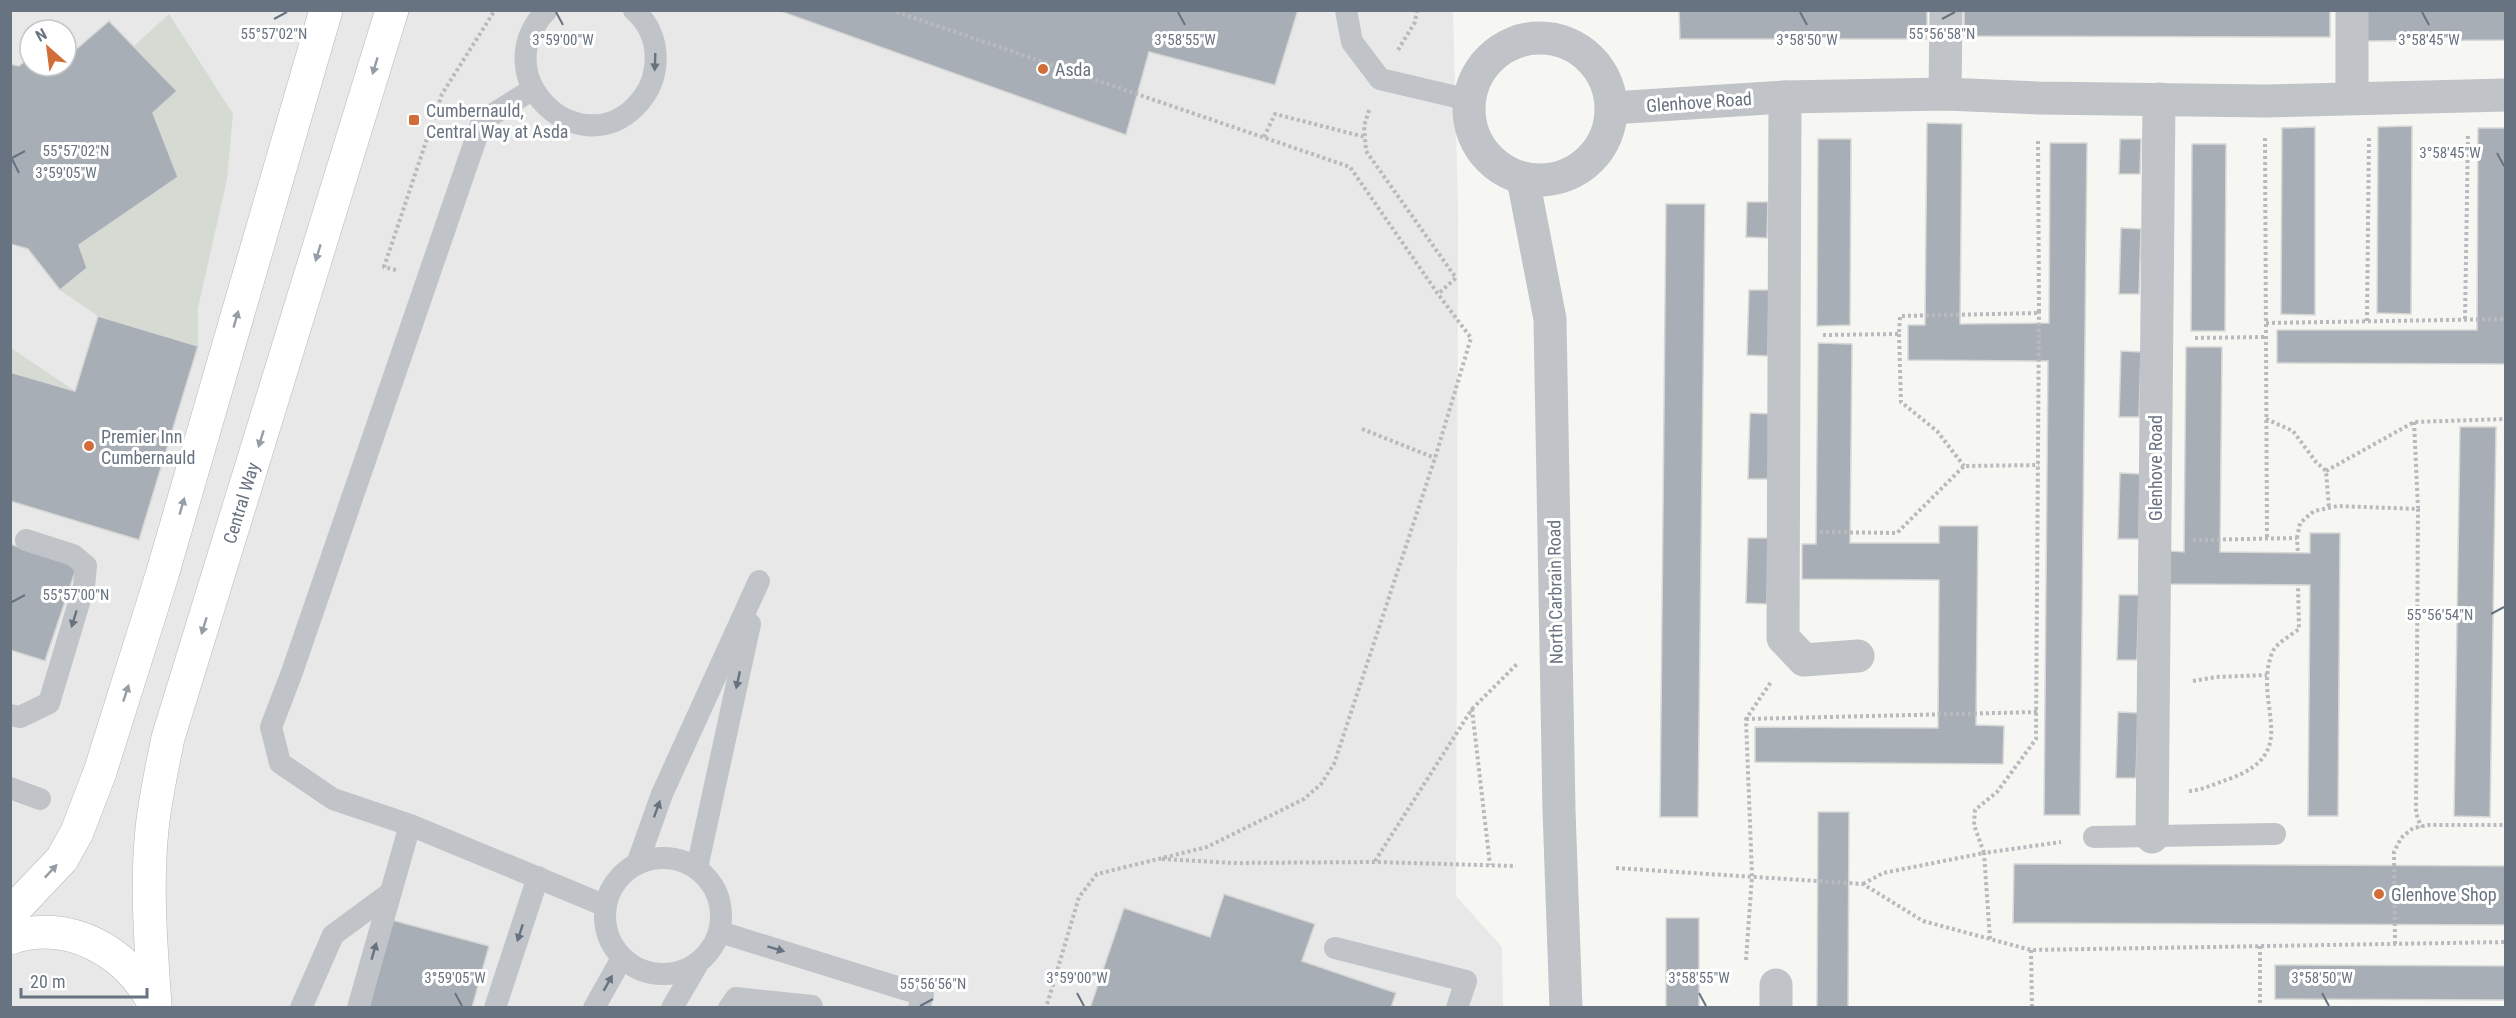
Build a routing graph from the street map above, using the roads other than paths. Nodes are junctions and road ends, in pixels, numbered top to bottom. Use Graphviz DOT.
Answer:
graph roads {
  1 [pos="326,10"];
  2 [pos="392,10"];
  3 [pos="547,10"];
  4 [pos="634,10"];
  5 [pos="1346,10"];
  6 [pos="1946,10"];
  7 [pos="2352,10"];
  8 [pos="1541,24"];
  9 [pos="533,89"];
  10 [pos="1945,94"];
  11 [pos="2505,94"];
  12 [pos="1785,97"];
  13 [pos="2361,98"];
  14 [pos="2159,99"];
  15 [pos="1469,100"];
  16 [pos="1612,108"];
  17 [pos="1523,179"];
  18 [pos="26,540"];
  19 [pos="1858,656"];
  20 [pos="10,715"];
  21 [pos="10,788"];
  22 [pos="40,799"];
  23 [pos="410,825"];
  24 [pos="2275,834"];
  25 [pos="2094,837"];
  26 [pos="2152,837"];
  27 [pos="636,864"];
  28 [pos="697,868"];
  29 [pos="538,877"];
  30 [pos="390,892"];
  31 [pos="606,906"];
  32 [pos="10,914"];
  33 [pos="720,932"];
  34 [pos="10,938"];
  35 [pos="1335,948"];
  36 [pos="622,958"];
  37 [pos="697,965"];
  38 [pos="155,1006"];
  39 [pos="301,1008"];
  40 [pos="358,1008"];
  41 [pos="495,1008"];
  42 [pos="594,1008"];
  43 [pos="672,1008"];
  44 [pos="729,1008"];
  45 [pos="812,1008"];
  46 [pos="919,1008"];
  47 [pos="1457,1008"];
  48 [pos="1566,1008"];
  32 -- 1 [label="main road, one-way"];
  2 -- 38 [label="main road, Central Way, one-way"];
  3 -- 9 [label="lane"];
  4 -- 9 [label="lane, one-way"];
  5 -- 15 [label="lane"];
  6 -- 10 [label="street"];
  7 -- 13 [label="street"];
  8 -- 15 [label="street"];
  8 -- 16 [label="street"];
  9 -- 23 [label="lane"];
  10 -- 12 [label="street, Glenhove Road"];
  10 -- 14 [label="street, Glenhove Road"];
  11 -- 13 [label="street, Glenhove Road"];
  12 -- 16 [label="street, Glenhove Road"];
  12 -- 19 [label="street"];
  13 -- 14 [label="street, Glenhove Road"];
  14 -- 26 [label="street, Glenhove Road"];
  15 -- 17 [label="street"];
  16 -- 17 [label="street"];
  17 -- 48 [label="street, North Carbrain Road"];
  18 -- 20 [label="lane, one-way"];
  21 -- 22 [label="lane"];
  23 -- 29 [label="lane"];
  23 -- 30 [label="lane"];
  24 -- 26 [label="lane"];
  25 -- 26 [label="lane"];
  27 -- 28 [label="lane"];
  27 -- 28 [label="lane, one-way"];
  27 -- 31 [label="lane"];
  28 -- 33 [label="lane"];
  29 -- 31 [label="lane"];
  29 -- 41 [label="lane, one-way"];
  30 -- 39 [label="lane"];
  40 -- 30 [label="lane, one-way"];
  31 -- 36 [label="lane"];
  33 -- 37 [label="lane"];
  33 -- 46 [label="lane, one-way"];
  34 -- 38 [label="main road"];
  35 -- 47 [label="lane"];
  36 -- 37 [label="lane"];
  42 -- 36 [label="lane, one-way"];
  37 -- 43 [label="lane"];
  44 -- 45 [label="lane"];
}
